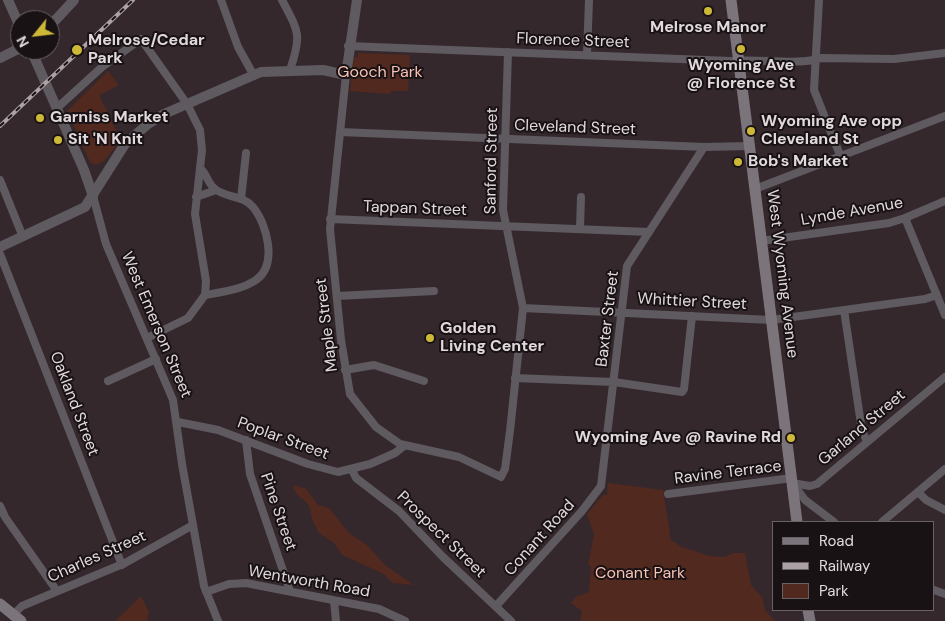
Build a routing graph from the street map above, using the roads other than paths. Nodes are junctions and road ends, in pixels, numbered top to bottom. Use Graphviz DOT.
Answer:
graph roads {
  1 [pos="74,0"];
  2 [pos="221,0"];
  3 [pos="282,0"];
  4 [pos="357,0"];
  5 [pos="589,0"];
  6 [pos="731,0"];
  7 [pos="819,0"];
  8 [pos="60,15"];
  9 [pos="348,46"];
  10 [pos="508,52"];
  11 [pos="945,53"];
  12 [pos="587,55"];
  13 [pos="36,60"];
  14 [pos="347,60"];
  15 [pos="739,60"];
  16 [pos="815,60"];
  17 [pos="290,70"];
  18 [pos="322,70"];
  19 [pos="253,74"];
  20 [pos="346,75"];
  21 [pos="188,104"];
  22 [pos="60,105"];
  23 [pos="945,116"];
  24 [pos="340,132"];
  25 [pos="505,138"];
  26 [pos="749,146"];
  27 [pos="704,147"];
  28 [pos="246,153"];
  29 [pos="840,155"];
  30 [pos="200,168"];
  31 [pos="0,180"];
  32 [pos="754,189"];
  33 [pos="216,190"];
  34 [pos="92,196"];
  35 [pos="196,197"];
  36 [pos="580,197"];
  37 [pos="241,199"];
  38 [pos="945,201"];
  39 [pos="905,218"];
  40 [pos="330,219"];
  41 [pos="505,226"];
  42 [pos="580,229"];
  43 [pos="649,232"];
  44 [pos="23,237"];
  45 [pos="761,241"];
  46 [pos="0,247"];
  47 [pos="0,254"];
  48 [pos="434,291"];
  49 [pos="205,295"];
  50 [pos="937,295"];
  51 [pos="337,296"];
  52 [pos="522,308"];
  53 [pos="844,310"];
  54 [pos="622,312"];
  55 [pos="945,315"];
  56 [pos="692,316"];
  57 [pos="771,320"];
  58 [pos="147,338"];
  59 [pos="156,359"];
  60 [pos="345,370"];
  61 [pos="945,377"];
  62 [pos="516,378"];
  63 [pos="424,381"];
  64 [pos="108,382"];
  65 [pos="614,382"];
  66 [pos="178,422"];
  67 [pos="246,440"];
  68 [pos="867,441"];
  69 [pos="404,446"];
  70 [pos="945,469"];
  71 [pos="352,470"];
  72 [pos="501,477"];
  73 [pos="792,480"];
  74 [pos="601,486"];
  75 [pos="918,492"];
  76 [pos="668,494"];
  77 [pos="0,506"];
  78 [pos="945,510"];
  79 [pos="2,515"];
  80 [pos="797,521"];
  81 [pos="833,521"];
  82 [pos="883,521"];
  83 [pos="193,525"];
  84 [pos="122,565"];
  85 [pos="56,591"];
  86 [pos="290,591"];
  87 [pos="206,592"];
  88 [pos="334,601"];
  89 [pos="0,604"];
  90 [pos="496,606"];
  91 [pos="18,618"];
  92 [pos="218,621"];
  93 [pos="336,621"];
  94 [pos="405,621"];
  95 [pos="510,621"];
  1 -- 8 [label="street"];
  2 -- 19 [label="street"];
  3 -- 17 [label="street"];
  4 -- 9 [label="street"];
  5 -- 12 [label="street"];
  6 -- 15 [label="main road, West Wyoming Avenue"];
  7 -- 16 [label="street"];
  9 -- 10 [label="street, Florence Street"];
  9 -- 14 [label="street"];
  10 -- 12 [label="street, Florence Street"];
  10 -- 25 [label="street, Sanford Street"];
  11 -- 16 [label="street, Florence Street"];
  12 -- 15 [label="street, Florence Street"];
  13 -- 22 [label="street, West Emerson Street"];
  14 -- 18 [label="street"];
  14 -- 20 [label="street"];
  15 -- 16 [label="street, Florence Street"];
  15 -- 26 [label="main road, West Wyoming Avenue"];
  16 -- 29 [label="street"];
  17 -- 18 [label="street"];
  17 -- 19 [label="street"];
  18 -- 20 [label="street"];
  19 -- 21 [label="street"];
  20 -- 24 [label="street, Maple Street"];
  21 -- 22 [label="street"];
  21 -- 30 [label="street"];
  21 -- 34 [label="street"];
  22 -- 34 [label="street, West Emerson Street"];
  23 -- 29 [label="street"];
  24 -- 25 [label="street, Cleveland Street"];
  24 -- 40 [label="street, Maple Street"];
  25 -- 27 [label="street, Cleveland Street"];
  25 -- 41 [label="street, Sanford Street"];
  26 -- 27 [label="street, Cleveland Street"];
  26 -- 32 [label="main road, West Wyoming Avenue"];
  27 -- 43 [label="street, Baxter Street"];
  28 -- 37 [label="street"];
  29 -- 32 [label="street"];
  30 -- 33 [label="street"];
  30 -- 35 [label="street"];
  31 -- 44 [label="street"];
  32 -- 45 [label="main road, West Wyoming Avenue"];
  33 -- 35 [label="street"];
  33 -- 37 [label="street"];
  34 -- 44 [label="street"];
  34 -- 58 [label="street, West Emerson Street"];
  35 -- 49 [label="street"];
  36 -- 42 [label="street"];
  37 -- 49 [label="street"];
  38 -- 39 [label="street, Lynde Avenue"];
  39 -- 45 [label="street, Lynde Avenue"];
  39 -- 50 [label="street"];
  40 -- 41 [label="street, Tappan Street"];
  40 -- 51 [label="street, Maple Street"];
  41 -- 42 [label="street, Tappan Street"];
  41 -- 52 [label="street, Sanford Street"];
  42 -- 43 [label="street, Tappan Street"];
  43 -- 54 [label="street, Baxter Street"];
  44 -- 46 [label="street"];
  45 -- 57 [label="main road, West Wyoming Avenue"];
  47 -- 84 [label="street, Oakland Street"];
  48 -- 51 [label="street"];
  49 -- 58 [label="street"];
  50 -- 53 [label="street, Whittier Street"];
  50 -- 55 [label="street"];
  51 -- 60 [label="street, Maple Street"];
  52 -- 54 [label="street, Whittier Street"];
  52 -- 62 [label="street, Sanford Street"];
  53 -- 57 [label="street, Whittier Street"];
  53 -- 68 [label="street"];
  54 -- 56 [label="street, Whittier Street"];
  54 -- 65 [label="street, Baxter Street"];
  56 -- 57 [label="street, Whittier Street"];
  56 -- 65 [label="street"];
  57 -- 73 [label="main road, West Wyoming Avenue"];
  58 -- 59 [label="street, West Emerson Street"];
  59 -- 64 [label="street"];
  59 -- 66 [label="street, West Emerson Street"];
  60 -- 63 [label="street"];
  60 -- 69 [label="street, Maple Street"];
  61 -- 68 [label="street, Garland Street"];
  62 -- 65 [label="street"];
  62 -- 72 [label="street, Sanford Street"];
  65 -- 74 [label="street, Baxter Street"];
  66 -- 67 [label="street, Poplar Street"];
  66 -- 83 [label="street, West Emerson Street"];
  67 -- 71 [label="street, Poplar Street"];
  67 -- 86 [label="street, Pine Street"];
  68 -- 73 [label="street, Garland Street"];
  69 -- 71 [label="street, Poplar Street"];
  69 -- 72 [label="street, Maple Street"];
  70 -- 75 [label="street"];
  71 -- 90 [label="street, Prospect Street"];
  73 -- 76 [label="street, Ravine Terrace"];
  73 -- 80 [label="main road, West Wyoming Avenue"];
  73 -- 81 [label="street"];
  74 -- 90 [label="street, Conant Road"];
  75 -- 78 [label="street"];
  75 -- 82 [label="street"];
  77 -- 79 [label="street"];
  79 -- 85 [label="street"];
  83 -- 84 [label="street, Charles Street"];
  83 -- 87 [label="street, West Emerson Street"];
  84 -- 85 [label="street, Charles Street"];
  85 -- 91 [label="street, Charles Street"];
  86 -- 87 [label="street, Wentworth Road"];
  86 -- 88 [label="street, Wentworth Road"];
  87 -- 92 [label="street, West Emerson Street"];
  88 -- 93 [label="street"];
  88 -- 94 [label="street, Wentworth Road"];
  89 -- 91 [label="main road"];
  90 -- 95 [label="street, Prospect Street"];
}
